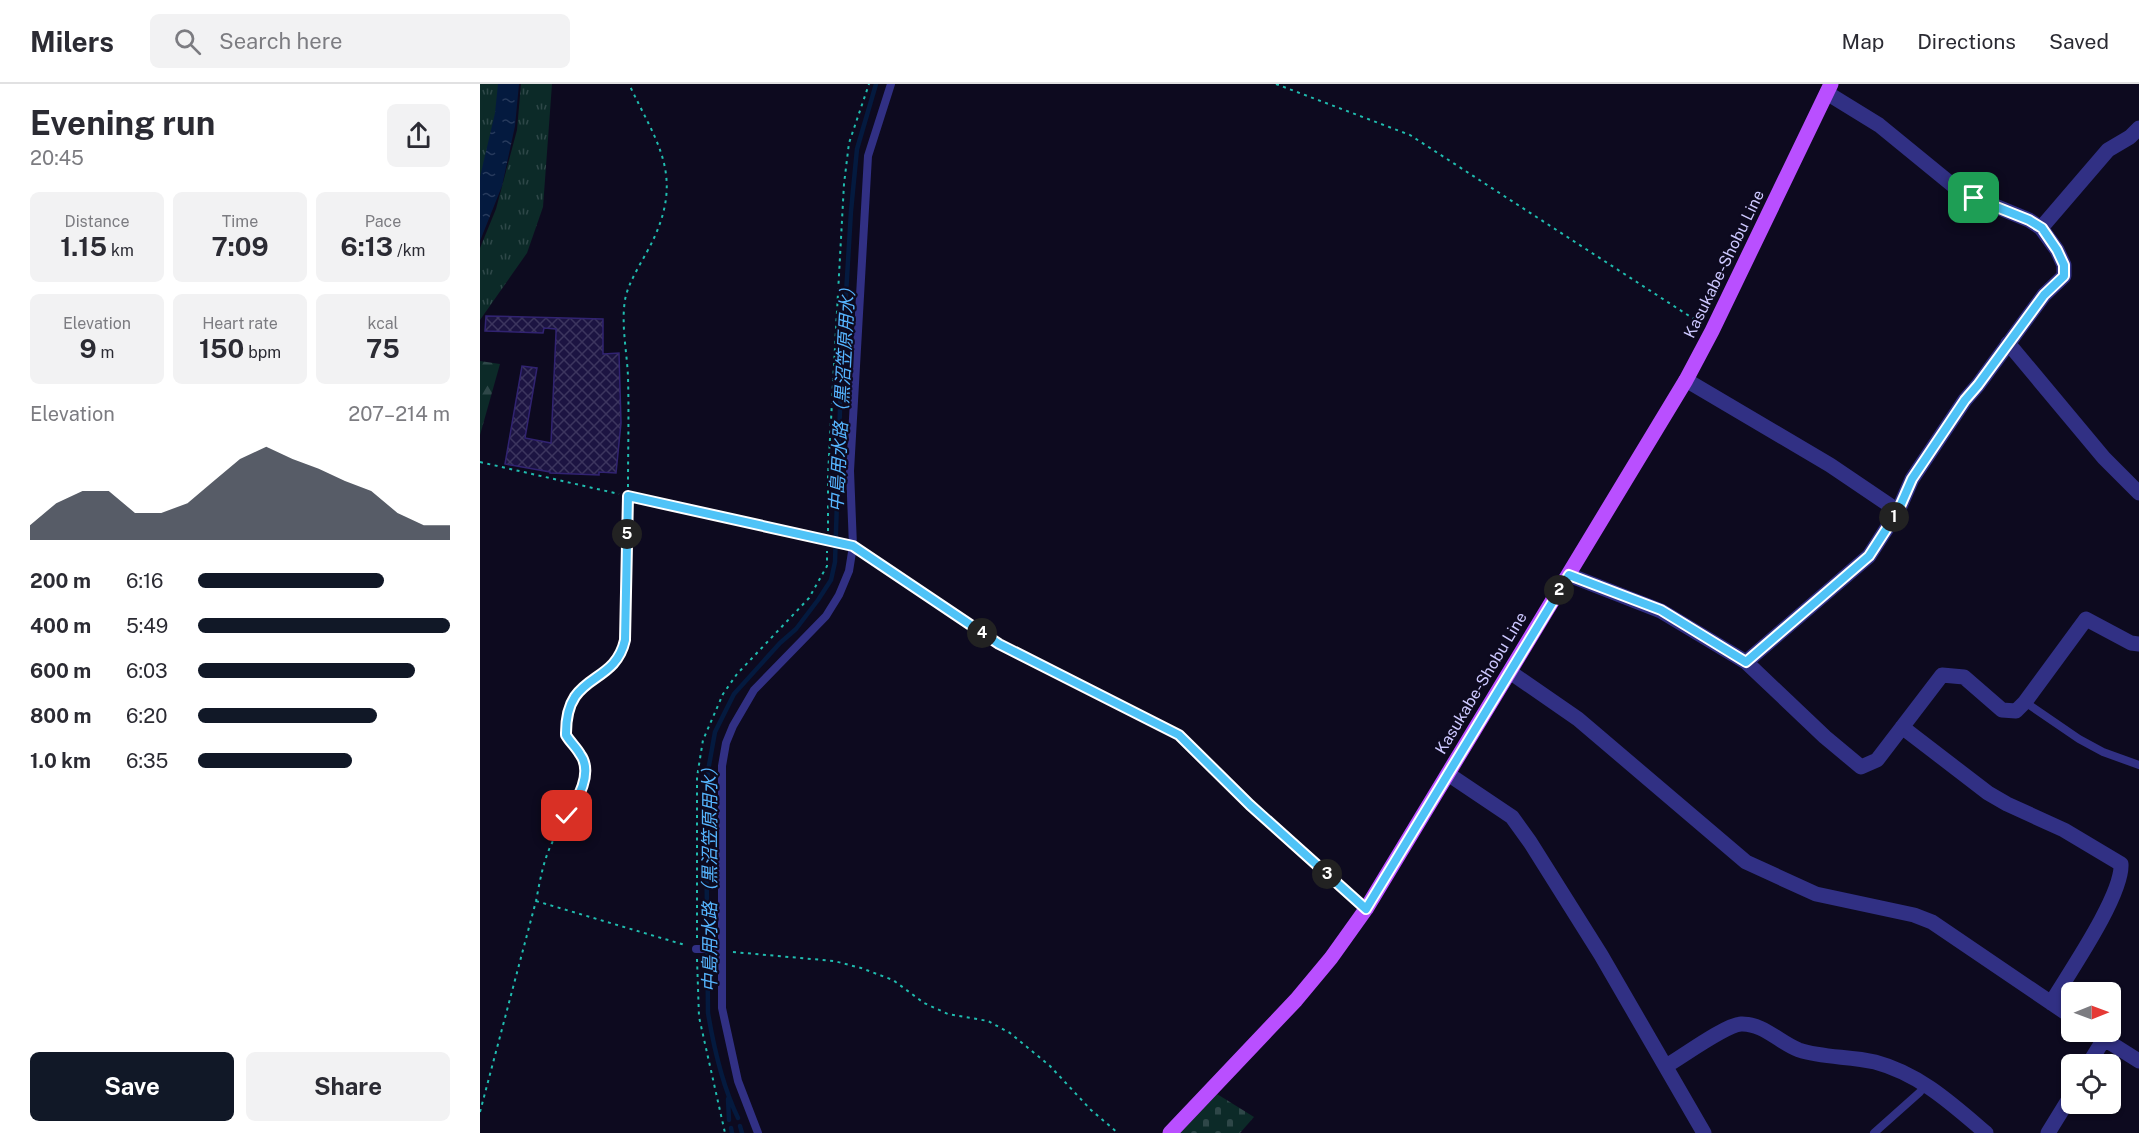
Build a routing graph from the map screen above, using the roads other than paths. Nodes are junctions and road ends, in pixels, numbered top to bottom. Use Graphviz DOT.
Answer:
graph roads {
  1 [pos="891,84"];
  2 [pos="1829,89"];
  3 [pos="2136,136"];
  4 [pos="2042,228"];
  5 [pos="2008,343"];
  6 [pos="1686,380"];
  7 [pos="2139,493"];
  8 [pos="628,496"];
  9 [pos="1898,511"];
  10 [pos="850,545"];
  11 [pos="1569,575"];
  12 [pos="2139,644"];
  13 [pos="1746,662"];
  14 [pos="1510,672"];
  15 [pos="2025,702"];
  16 [pos="1902,727"];
  17 [pos="2139,765"];
  18 [pos="1448,774"];
  19 [pos="1366,909"];
  20 [pos="698,949"];
  21 [pos="718,949"];
  22 [pos="2051,1003"];
  23 [pos="2061,1010"];
  24 [pos="2110,1042"];
  25 [pos="2139,1061"];
  26 [pos="1666,1066"];
  27 [pos="1926,1084"];
  28 [pos="2061,1112"];
  29 [pos="758,1133"];
  30 [pos="1170,1133"];
  31 [pos="1704,1133"];
  32 [pos="1874,1133"];
  33 [pos="1986,1133"];
  34 [pos="2048,1133"];
  1 -- 10 [label="lane"];
  2 -- 4 [label="street"];
  2 -- 6 [label="main road, Kasukabe-Shobu Line"];
  3 -- 4 [label="street"];
  4 -- 5 [label="street"];
  5 -- 7 [label="street"];
  5 -- 9 [label="street"];
  6 -- 9 [label="street"];
  6 -- 11 [label="main road, Kasukabe-Shobu Line"];
  8 -- 10 [label="lane"];
  9 -- 13 [label="street"];
  10 -- 19 [label="lane"];
  10 -- 21 [label="lane"];
  11 -- 13 [label="street"];
  11 -- 14 [label="main road, Kasukabe-Shobu Line"];
  12 -- 15 [label="street"];
  13 -- 16 [label="street"];
  14 -- 18 [label="main road, Kasukabe-Shobu Line"];
  14 -- 22 [label="street"];
  15 -- 16 [label="street"];
  15 -- 17 [label="lane"];
  16 -- 22 [label="street"];
  18 -- 19 [label="main road, Kasukabe-Shobu Line"];
  18 -- 26 [label="street"];
  19 -- 30 [label="main road, Kasukabe-Shobu Line"];
  20 -- 21 [label="lane"];
  21 -- 29 [label="lane"];
  22 -- 23 [label="street"];
  24 -- 25 [label="street"];
  26 -- 27 [label="street"];
  26 -- 31 [label="street"];
  27 -- 32 [label="lane"];
  27 -- 33 [label="street"];
  28 -- 34 [label="street"];
}
